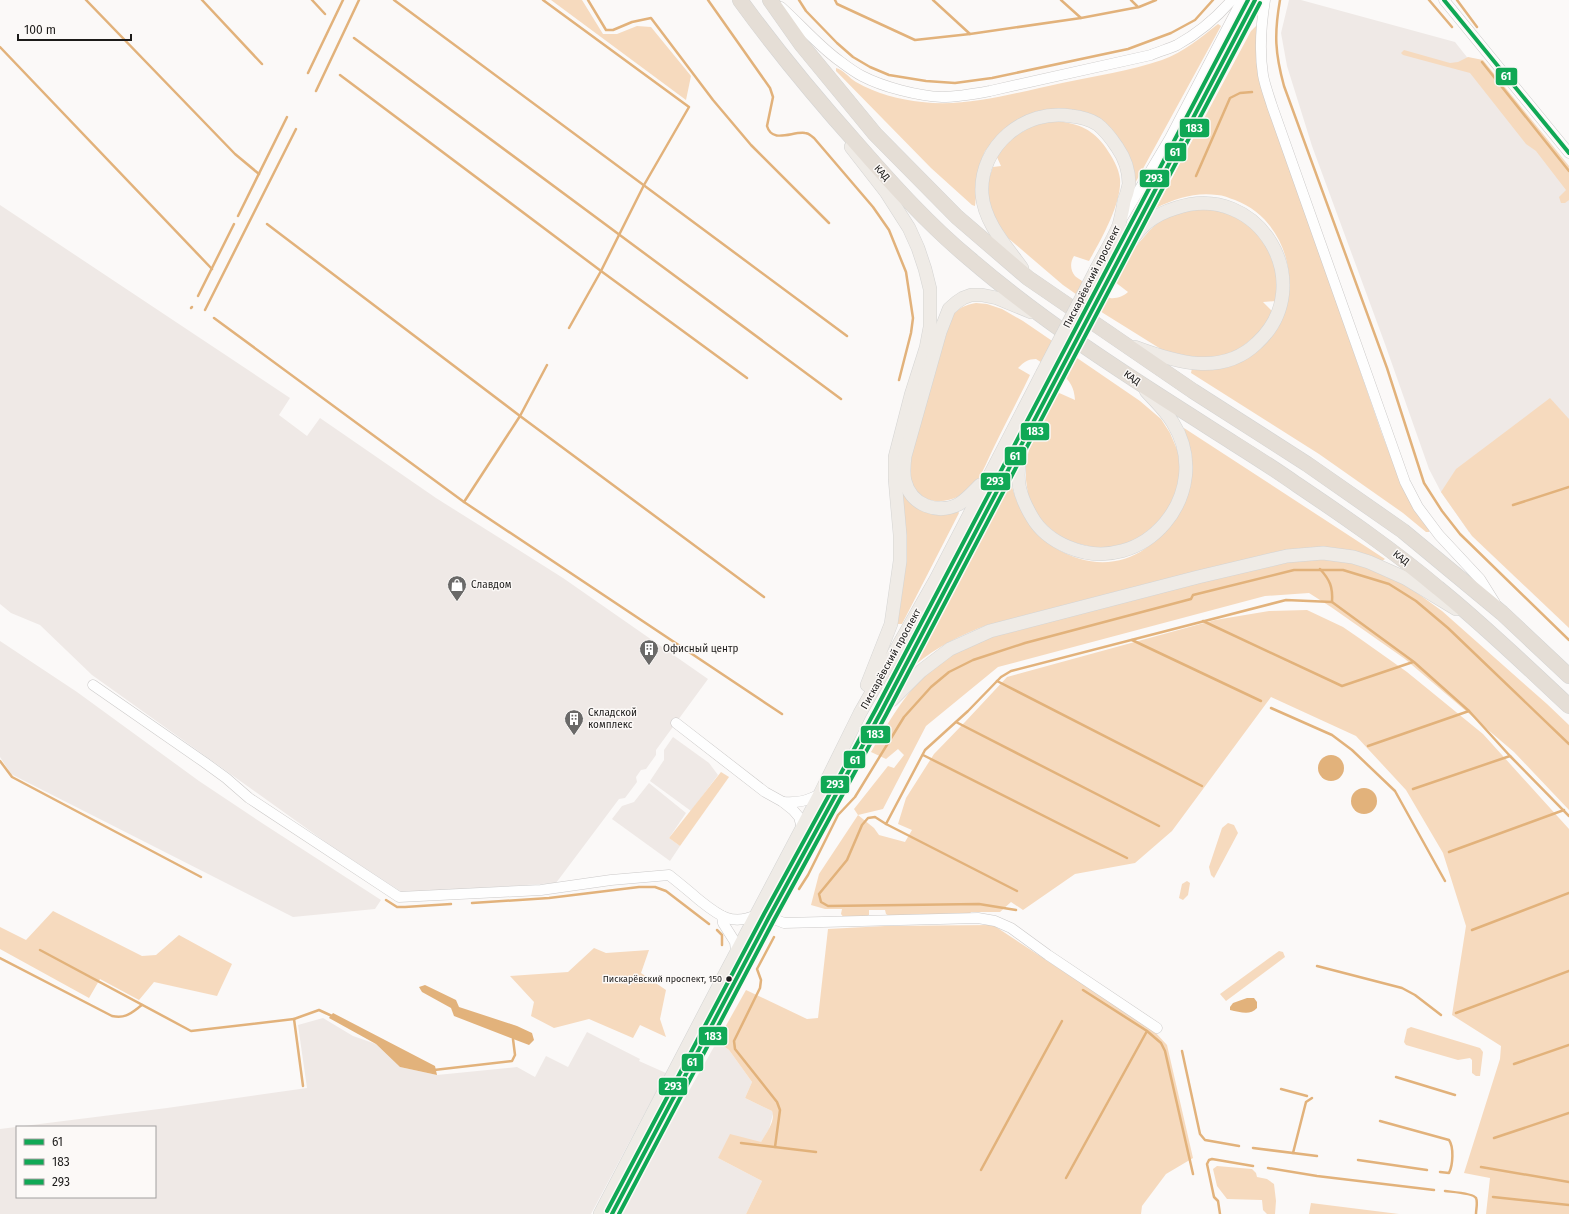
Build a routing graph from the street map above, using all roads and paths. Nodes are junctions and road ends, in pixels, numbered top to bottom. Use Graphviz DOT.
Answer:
graph roads {
  1 [pos="740,0"];
  2 [pos="770,0"];
  3 [pos="773,0"];
  4 [pos="1232,0"];
  5 [pos="1242,0"];
  6 [pos="1255,0"];
  7 [pos="1265,0"];
  8 [pos="1444,0"];
  9 [pos="812,93"];
  10 [pos="1569,153"];
  11 [pos="1118,225"];
  12 [pos="1126,247"];
  13 [pos="1028,278"];
  14 [pos="1042,316"];
  15 [pos="1127,344"];
  16 [pos="1140,383"];
  17 [pos="1030,428"];
  18 [pos="992,472"];
  19 [pos="1502,613"];
  20 [pos="1483,626"];
  21 [pos="1569,676"];
  22 [pos="93,685"];
  23 [pos="1569,706"];
  24 [pos="881,712"];
  25 [pos="860,713"];
  26 [pos="676,723"];
  27 [pos="820,794"];
  28 [pos="783,802"];
  29 [pos="802,828"];
  30 [pos="756,915"];
  31 [pos="722,916"];
  32 [pos="769,917"];
  33 [pos="736,952"];
  34 [pos="1157,1028"];
  35 [pos="600,1214"];
  36 [pos="612,1214"];
  1 -- 9 [label="highway, КАД"];
  2 -- 13 [label="highway"];
  3 -- 4 [label="street"];
  5 -- 11 [label="street, Пискарёвский проспект"];
  6 -- 12 [label="street, Пискарёвский проспект"];
  7 -- 19 [label="street"];
  8 -- 10 [label="street"];
  9 -- 14 [label="highway, КАД"];
  9 -- 25 [label="main road"];
  11 -- 13 [label="main road"];
  11 -- 18 [label="main road, Пискарёвский проспект, bridge"];
  12 -- 15 [label="main road"];
  12 -- 17 [label="main road, Пискарёвский проспект, bridge"];
  13 -- 15 [label="highway"];
  14 -- 16 [label="highway, КАД"];
  14 -- 18 [label="main road"];
  15 -- 19 [label="highway"];
  16 -- 17 [label="main road"];
  16 -- 20 [label="highway, КАД"];
  17 -- 24 [label="main road, Пискарёвский проспект"];
  18 -- 25 [label="main road, Пискарёвский проспект"];
  19 -- 21 [label="highway"];
  20 -- 23 [label="highway, КАД"];
  20 -- 24 [label="main road"];
  22 -- 31 [label="street"];
  24 -- 32 [label="main road, Пискарёвский проспект"];
  25 -- 27 [label="main road, Пискарёвский проспект"];
  26 -- 28 [label="street"];
  27 -- 28 [label="street"];
  27 -- 29 [label="main road, Пискарёвский проспект"];
  28 -- 29 [label="street"];
  29 -- 30 [label="main road, Пискарёвский проспект"];
  30 -- 31 [label="street"];
  30 -- 33 [label="main road, Пискарёвский проспект"];
  31 -- 33 [label="street"];
  32 -- 34 [label="street"];
  32 -- 36 [label="main road, Пискарёвский проспект"];
  33 -- 35 [label="main road, Пискарёвский проспект"];
}
